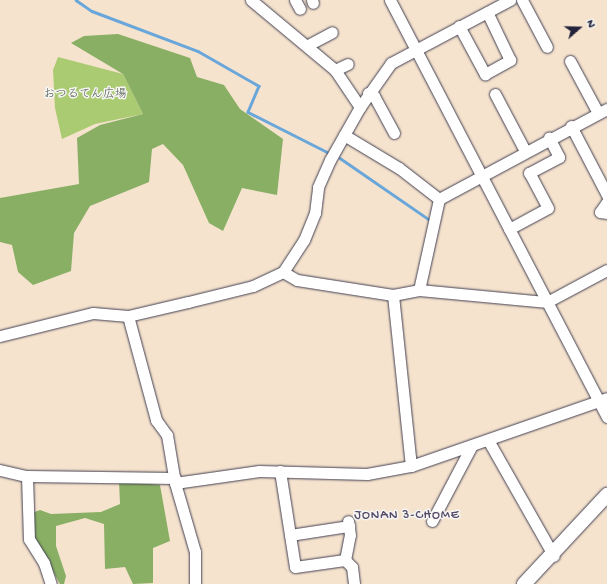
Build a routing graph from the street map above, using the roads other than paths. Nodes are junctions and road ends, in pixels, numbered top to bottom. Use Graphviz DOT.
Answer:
graph roads {
  1 [pos="251,0"];
  2 [pos="390,0"];
  3 [pos="510,0"];
  4 [pos="522,0"];
  5 [pos="487,12"];
  6 [pos="459,26"];
  7 [pos="332,32"];
  8 [pos="308,45"];
  9 [pos="547,47"];
  10 [pos="415,49"];
  11 [pos="570,61"];
  12 [pos="348,64"];
  13 [pos="335,70"];
  14 [pos="368,93"];
  15 [pos="495,94"];
  16 [pos="360,107"];
  17 [pos="602,111"];
  18 [pos="571,126"];
  19 [pos="394,133"];
  20 [pos="344,135"];
  21 [pos="549,137"];
  22 [pos="525,151"];
  23 [pos="481,175"];
  24 [pos="607,195"];
  25 [pos="439,199"];
  26 [pos="607,202"];
  27 [pos="607,213"];
  28 [pos="509,229"];
  29 [pos="607,270"];
  30 [pos="283,272"];
  31 [pos="419,290"];
  32 [pos="393,295"];
  33 [pos="547,302"];
  34 [pos="128,316"];
  35 [pos="0,336"];
  36 [pos="603,399"];
  37 [pos="607,417"];
  38 [pos="488,440"];
  39 [pos="472,445"];
  40 [pos="411,466"];
  41 [pos="0,470"];
  42 [pos="280,471"];
  43 [pos="27,476"];
  44 [pos="175,481"];
  45 [pos="607,495"];
  46 [pos="432,521"];
  47 [pos="290,535"];
  48 [pos="554,556"];
  49 [pos="345,560"];
  50 [pos="52,584"];
  51 [pos="195,584"];
  52 [pos="354,584"];
  53 [pos="524,584"];
  1 -- 8 [label="street"];
  2 -- 10 [label="street"];
  3 -- 5 [label="street"];
  4 -- 9 [label="street"];
  5 -- 6 [label="street"];
  5 -- 6 [label="street"];
  6 -- 10 [label="street"];
  7 -- 8 [label="street"];
  8 -- 13 [label="street"];
  10 -- 14 [label="street"];
  10 -- 23 [label="street"];
  11 -- 17 [label="street"];
  12 -- 13 [label="street"];
  13 -- 16 [label="street"];
  14 -- 16 [label="street"];
  14 -- 19 [label="street"];
  15 -- 22 [label="street"];
  16 -- 20 [label="street"];
  17 -- 18 [label="street"];
  18 -- 21 [label="street"];
  18 -- 24 [label="street"];
  20 -- 25 [label="street"];
  20 -- 30 [label="street"];
  21 -- 22 [label="street"];
  21 -- 28 [label="street"];
  22 -- 23 [label="street"];
  23 -- 25 [label="street"];
  23 -- 28 [label="street"];
  25 -- 31 [label="street"];
  26 -- 27 [label="street"];
  28 -- 33 [label="street"];
  29 -- 33 [label="street"];
  30 -- 32 [label="street"];
  30 -- 34 [label="street"];
  31 -- 32 [label="street"];
  31 -- 33 [label="street"];
  32 -- 40 [label="street"];
  33 -- 36 [label="street"];
  34 -- 35 [label="street"];
  34 -- 44 [label="street"];
  36 -- 37 [label="street"];
  36 -- 38 [label="street"];
  38 -- 39 [label="street"];
  38 -- 48 [label="street"];
  39 -- 40 [label="street"];
  39 -- 46 [label="street"];
  40 -- 42 [label="street"];
  41 -- 43 [label="street"];
  42 -- 44 [label="street"];
  42 -- 47 [label="street"];
  43 -- 44 [label="street"];
  43 -- 50 [label="street"];
  44 -- 51 [label="street"];
  45 -- 48 [label="main road"];
  47 -- 49 [label="street"];
  47 -- 49 [label="street"];
  48 -- 53 [label="main road"];
  49 -- 52 [label="street"];
}
